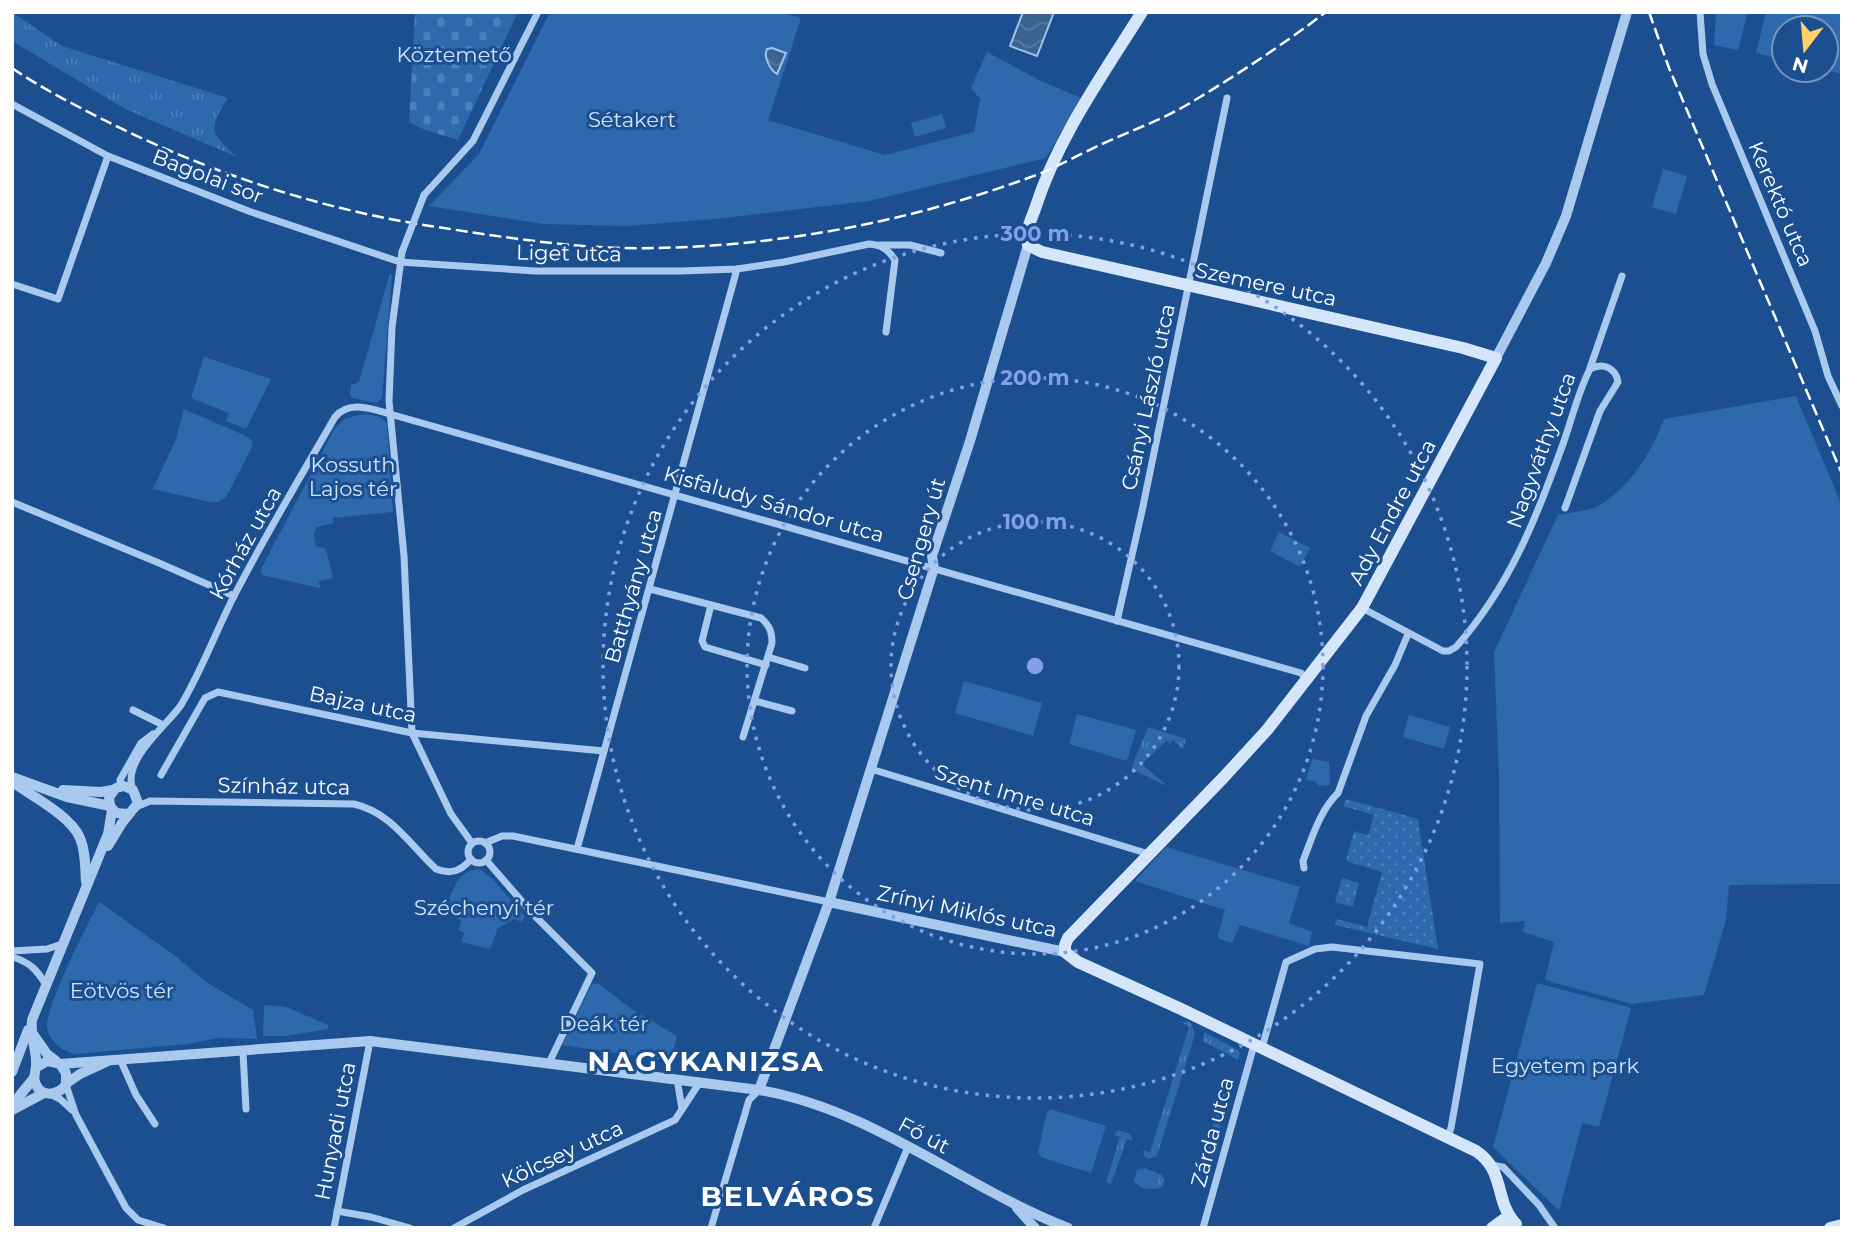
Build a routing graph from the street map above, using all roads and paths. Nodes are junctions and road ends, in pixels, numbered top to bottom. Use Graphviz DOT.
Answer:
graph roads {
  1 [pos="538,12"];
  2 [pos="1142,12"];
  3 [pos="1627,12"];
  4 [pos="1700,12"];
  5 [pos="1227,98"];
  6 [pos="12,104"];
  7 [pos="108,156"];
  8 [pos="879,245"];
  9 [pos="1028,245"];
  10 [pos="941,253"];
  11 [pos="400,262"];
  12 [pos="737,269"];
  13 [pos="1622,276"];
  14 [pos="12,284"];
  15 [pos="1188,287"];
  16 [pos="886,332"];
  17 [pos="1496,358"];
  18 [pos="1590,369"];
  19 [pos="1842,406"];
  20 [pos="390,414"];
  21 [pos="676,496"];
  22 [pos="12,502"];
  23 [pos="1565,508"];
  24 [pos="934,568"];
  25 [pos="650,589"];
  26 [pos="234,596"];
  27 [pos="711,605"];
  28 [pos="1362,608"];
  29 [pos="1117,621"];
  30 [pos="1408,634"];
  31 [pos="767,661"];
  32 [pos="805,668"];
  33 [pos="1307,678"];
  34 [pos="755,701"];
  35 [pos="133,710"];
  36 [pos="792,711"];
  37 [pos="163,725"];
  38 [pos="412,733"];
  39 [pos="154,734"];
  40 [pos="743,737"];
  41 [pos="604,751"];
  42 [pos="872,769"];
  43 [pos="161,775"];
  44 [pos="12,779"];
  45 [pos="39,787"];
  46 [pos="116,788"];
  47 [pos="135,792"];
  48 [pos="150,802"];
  49 [pos="111,808"];
  50 [pos="133,810"];
  51 [pos="472,843"];
  52 [pos="485,843"];
  53 [pos="578,849"];
  54 [pos="1149,853"];
  55 [pos="471,859"];
  56 [pos="486,860"];
  57 [pos="1304,868"];
  58 [pos="87,885"];
  59 [pos="829,902"];
  60 [pos="63,944"];
  61 [pos="12,951"];
  62 [pos="1065,952"];
  63 [pos="12,957"];
  64 [pos="46,985"];
  65 [pos="32,1026"];
  66 [pos="370,1041"];
  67 [pos="1258,1046"];
  68 [pos="243,1052"];
  69 [pos="116,1059"];
  70 [pos="58,1062"];
  71 [pos="549,1063"];
  72 [pos="12,1072"];
  73 [pos="35,1073"];
  74 [pos="677,1079"];
  75 [pos="700,1082"];
  76 [pos="66,1084"];
  77 [pos="760,1090"];
  78 [pos="47,1094"];
  79 [pos="12,1107"];
  80 [pos="246,1109"];
  81 [pos="682,1109"];
  82 [pos="76,1115"];
  83 [pos="155,1124"];
  84 [pos="1448,1136"];
  85 [pos="908,1147"];
  86 [pos="1491,1166"];
  87 [pos="1500,1191"];
  88 [pos="1013,1204"];
  89 [pos="337,1210"];
  90 [pos="1048,1224"];
  91 [pos="1495,1225"];
  92 [pos="1517,1225"];
  93 [pos="1842,1225"];
  94 [pos="1067,1227"];
  95 [pos="164,1228"];
  96 [pos="334,1228"];
  97 [pos="410,1228"];
  98 [pos="454,1228"];
  99 [pos="711,1228"];
  100 [pos="874,1228"];
  101 [pos="1035,1228"];
  102 [pos="1203,1228"];
  103 [pos="1555,1228"];
  104 [pos="1830,1228"];
  1 -- 11 [label="street, bridge"];
  2 -- 9 [label="main road, Csengery út"];
  3 -- 17 [label="street, Ady Endre utca"];
  4 -- 19 [label="street, Kerektó utca"];
  5 -- 15 [label="street, Csányi László utca"];
  6 -- 7 [label="street, Bagolai sor"];
  7 -- 11 [label="street, Bagolai sor"];
  7 -- 14 [label="street"];
  8 -- 10 [label="street"];
  8 -- 12 [label="street"];
  8 -- 16 [label="street"];
  9 -- 15 [label="main road, Szemere utca"];
  9 -- 24 [label="street, Csengery út"];
  11 -- 12 [label="street, Liget utca"];
  11 -- 20 [label="street"];
  12 -- 21 [label="street, Batthyány utca"];
  13 -- 18 [label="street"];
  15 -- 17 [label="main road, Szemere utca"];
  15 -- 29 [label="street, Csányi László utca"];
  17 -- 28 [label="main road, Ady Endre utca"];
  18 -- 23 [label="street, Nagyváthy utca"];
  18 -- 30 [label="street, Nagyváthy utca"];
  20 -- 21 [label="street, Kisfaludy Sándor utca"];
  20 -- 26 [label="street, Kórház utca"];
  20 -- 38 [label="street"];
  21 -- 24 [label="street, Kisfaludy Sándor utca"];
  21 -- 25 [label="street, Batthyány utca"];
  22 -- 26 [label="street"];
  24 -- 29 [label="street, Kisfaludy Sándor utca"];
  24 -- 42 [label="street, Csengery út"];
  25 -- 27 [label="street"];
  25 -- 41 [label="street, Batthyány utca"];
  26 -- 37 [label="street, Kórház utca"];
  27 -- 31 [label="street"];
  27 -- 31 [label="street"];
  28 -- 30 [label="street"];
  28 -- 33 [label="main road, Ady Endre utca"];
  29 -- 33 [label="street, Kisfaludy Sándor utca"];
  30 -- 57 [label="street"];
  31 -- 32 [label="street"];
  31 -- 34 [label="street"];
  33 -- 54 [label="main road, Ady Endre utca"];
  34 -- 36 [label="street"];
  34 -- 40 [label="street"];
  35 -- 37 [label="street"];
  37 -- 39 [label="street, Kórház utca"];
  38 -- 41 [label="street, Bajza utca"];
  38 -- 43 [label="street, Bajza utca"];
  38 -- 51 [label="street"];
  39 -- 46 [label="street, Kórház utca"];
  39 -- 47 [label="street, Kórház utca"];
  41 -- 53 [label="street, Batthyány utca"];
  42 -- 54 [label="street, Szent Imre utca"];
  42 -- 59 [label="street, Csengery út"];
  44 -- 45 [label="street"];
  44 -- 58 [label="street"];
  45 -- 46 [label="street"];
  45 -- 49 [label="street"];
  46 -- 47 [label="street"];
  46 -- 49 [label="street"];
  47 -- 48 [label="street, Színház utca"];
  47 -- 50 [label="street"];
  48 -- 50 [label="street, Színház utca"];
  48 -- 55 [label="street, Színház utca"];
  49 -- 50 [label="street"];
  49 -- 58 [label="street"];
  50 -- 58 [label="street"];
  51 -- 52 [label="street"];
  51 -- 55 [label="street"];
  52 -- 53 [label="street, Zrínyi Miklós utca"];
  52 -- 56 [label="street"];
  53 -- 59 [label="street, Zrínyi Miklós utca"];
  54 -- 62 [label="main road, Ady Endre utca"];
  55 -- 56 [label="street"];
  56 -- 71 [label="street"];
  58 -- 60 [label="street"];
  59 -- 62 [label="street, Zrínyi Miklós utca"];
  59 -- 77 [label="street, Csengery út"];
  60 -- 61 [label="street"];
  60 -- 64 [label="street"];
  62 -- 67 [label="main road, Zrínyi Miklós utca"];
  63 -- 64 [label="street"];
  64 -- 65 [label="street"];
  65 -- 70 [label="street"];
  65 -- 72 [label="street"];
  65 -- 73 [label="street"];
  66 -- 68 [label="street"];
  66 -- 71 [label="street"];
  66 -- 89 [label="street, Hunyadi utca"];
  67 -- 84 [label="main road, Zrínyi Miklós utca"];
  67 -- 84 [label="street, Zárda utca"];
  67 -- 102 [label="street, Zárda utca"];
  68 -- 69 [label="street"];
  68 -- 80 [label="street"];
  69 -- 70 [label="street"];
  69 -- 76 [label="street"];
  69 -- 83 [label="street"];
  70 -- 73 [label="street"];
  70 -- 76 [label="street"];
  71 -- 74 [label="street"];
  73 -- 78 [label="street"];
  73 -- 79 [label="street"];
  74 -- 75 [label="street"];
  74 -- 81 [label="street"];
  75 -- 77 [label="street"];
  75 -- 81 [label="street, Kölcsey utca"];
  76 -- 78 [label="street"];
  76 -- 82 [label="street"];
  77 -- 85 [label="street, Fő út"];
  77 -- 99 [label="street"];
  78 -- 79 [label="street"];
  78 -- 82 [label="street"];
  81 -- 98 [label="street, Kölcsey utca"];
  82 -- 95 [label="street"];
  84 -- 86 [label="main road, Zrínyi Miklós utca"];
  85 -- 88 [label="street, Fő út"];
  85 -- 100 [label="street"];
  86 -- 87 [label="main road"];
  86 -- 103 [label="street"];
  87 -- 91 [label="main road"];
  87 -- 92 [label="main road"];
  88 -- 90 [label="street, Fő út"];
  88 -- 101 [label="street"];
  89 -- 96 [label="street, Hunyadi utca"];
  89 -- 97 [label="street"];
  90 -- 94 [label="street, Fő út"];
  91 -- 92 [label="main road"];
  93 -- 104 [label="main road"];
}
